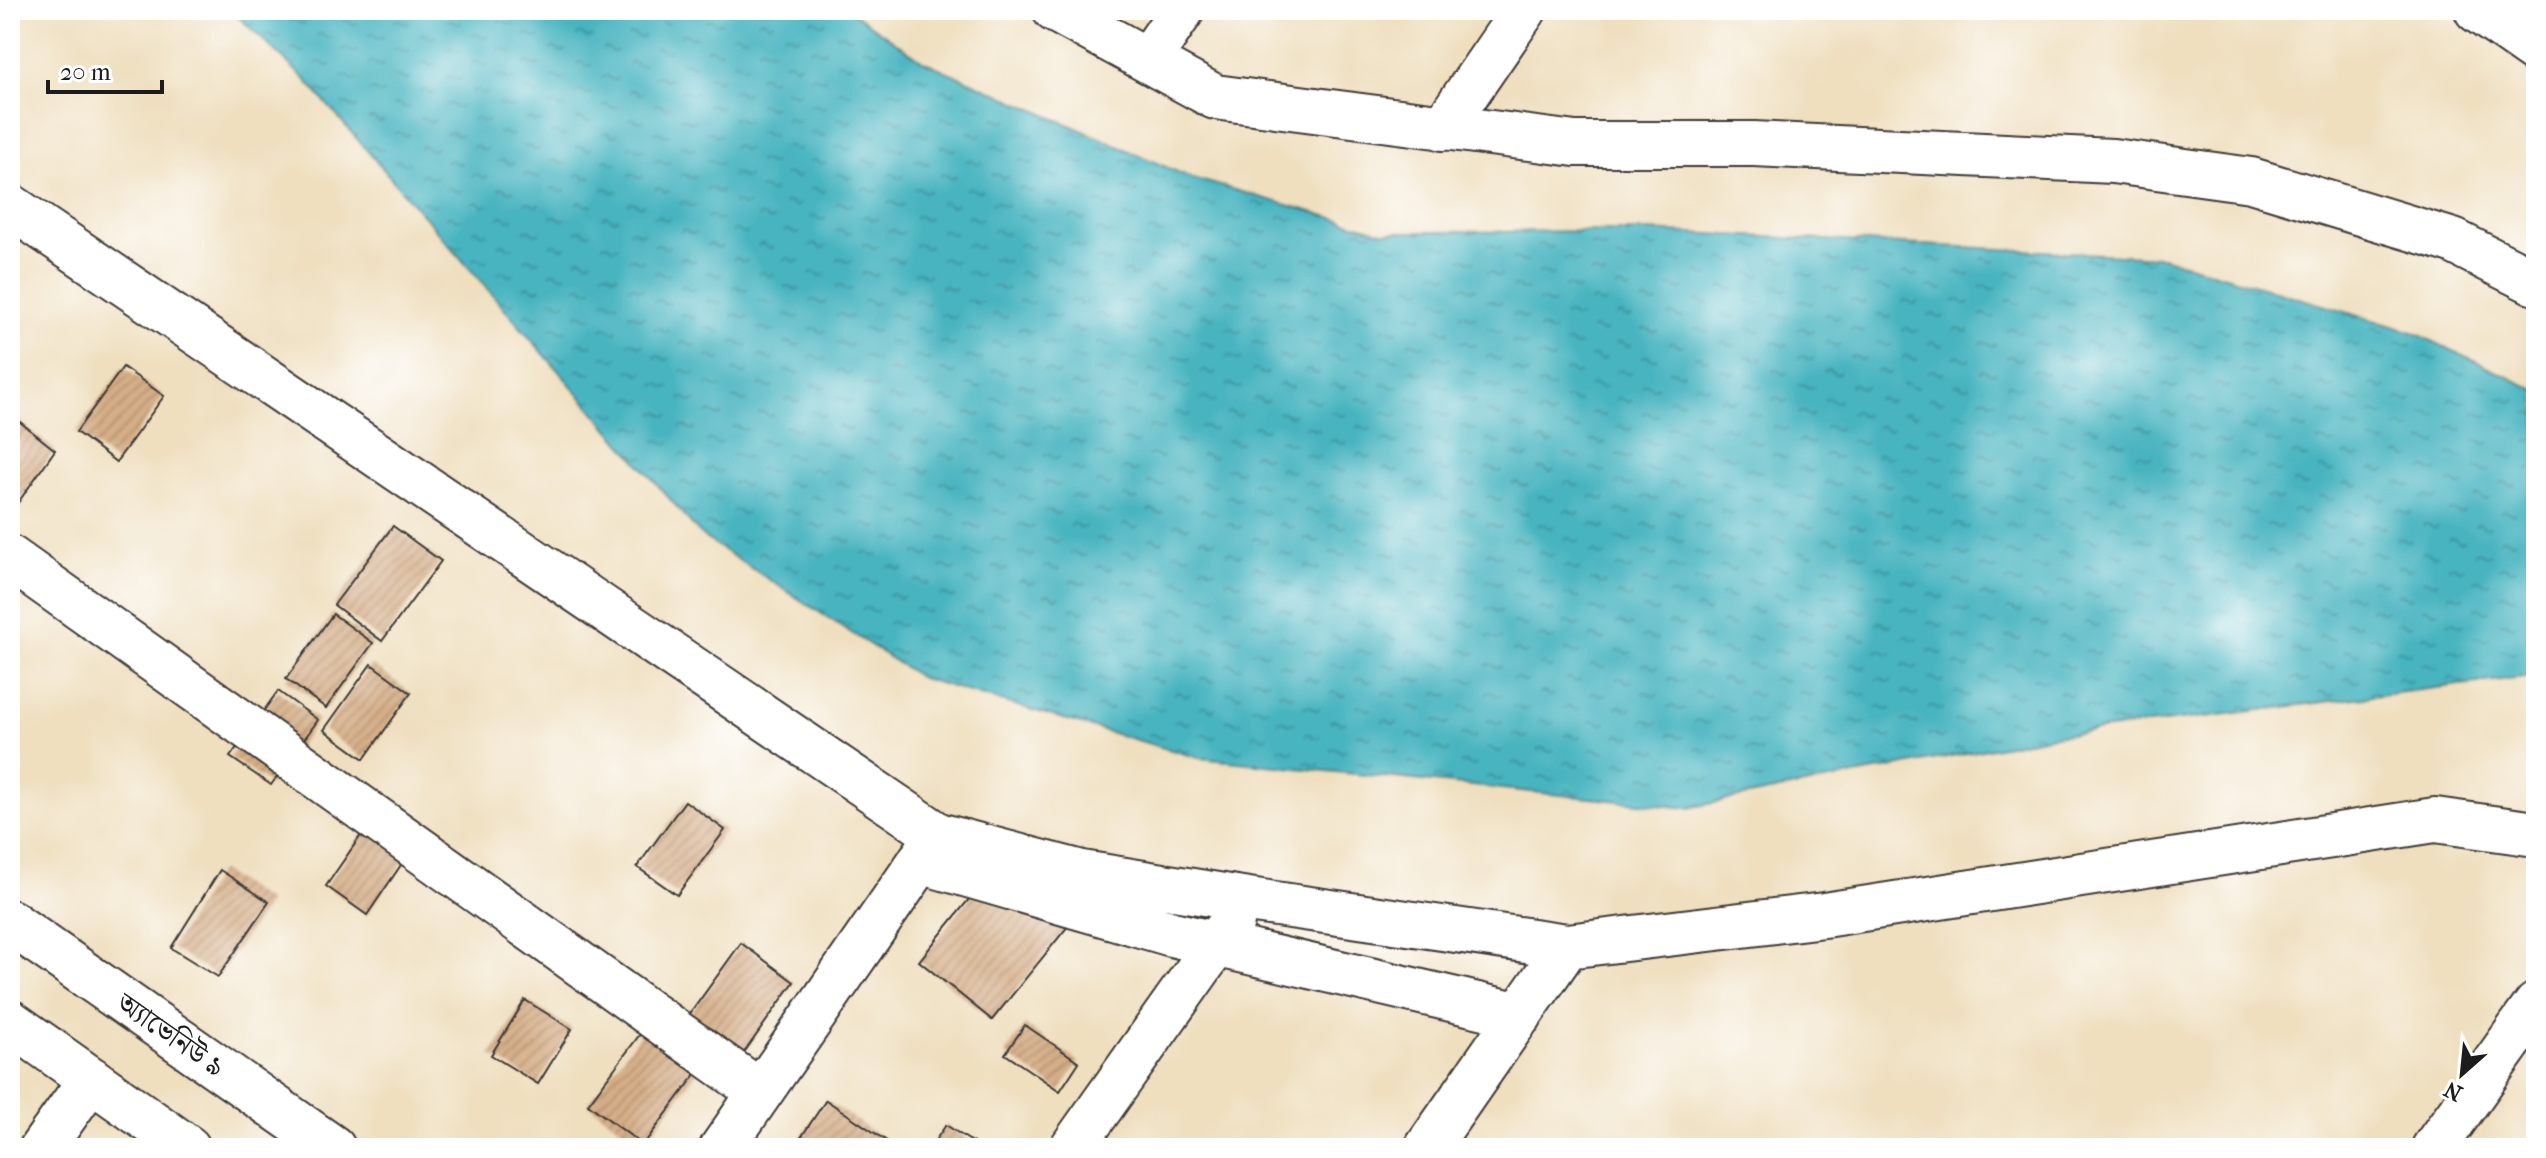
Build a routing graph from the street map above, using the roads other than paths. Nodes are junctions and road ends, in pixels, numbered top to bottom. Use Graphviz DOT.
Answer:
graph roads {
  1 [pos="1055,10"];
  2 [pos="1182,10"];
  3 [pos="1524,10"];
  4 [pos="2477,10"];
  5 [pos="2536,51"];
  6 [pos="1148,60"];
  7 [pos="1443,128"];
  8 [pos="10,206"];
  9 [pos="2536,283"];
  10 [pos="10,558"];
  11 [pos="2536,834"];
  12 [pos="929,848"];
  13 [pos="1248,900"];
  14 [pos="10,922"];
  15 [pos="1216,944"];
  16 [pos="1567,946"];
  17 [pos="2536,1005"];
  18 [pos="1520,1015"];
  19 [pos="10,1022"];
  20 [pos="91,1079"];
  21 [pos="760,1092"];
  22 [pos="42,1148"];
  23 [pos="188,1148"];
  24 [pos="333,1148"];
  25 [pos="722,1148"];
  26 [pos="1072,1148"];
  27 [pos="1427,1148"];
  28 [pos="2434,1148"];
  1 -- 6 [label="street"];
  2 -- 6 [label="street"];
  3 -- 7 [label="street"];
  4 -- 5 [label="street"];
  6 -- 7 [label="street"];
  7 -- 9 [label="street"];
  8 -- 12 [label="street"];
  10 -- 21 [label="street"];
  11 -- 16 [label="street"];
  12 -- 13 [label="street"];
  12 -- 15 [label="street"];
  12 -- 21 [label="street"];
  13 -- 15 [label="street"];
  13 -- 16 [label="street"];
  14 -- 24 [label="street, অ্যাভেনিউ ৯"];
  15 -- 18 [label="street"];
  15 -- 26 [label="street"];
  16 -- 18 [label="street"];
  17 -- 28 [label="street"];
  18 -- 27 [label="street"];
  19 -- 20 [label="street"];
  20 -- 22 [label="street"];
  20 -- 23 [label="street"];
  21 -- 25 [label="street"];
}
